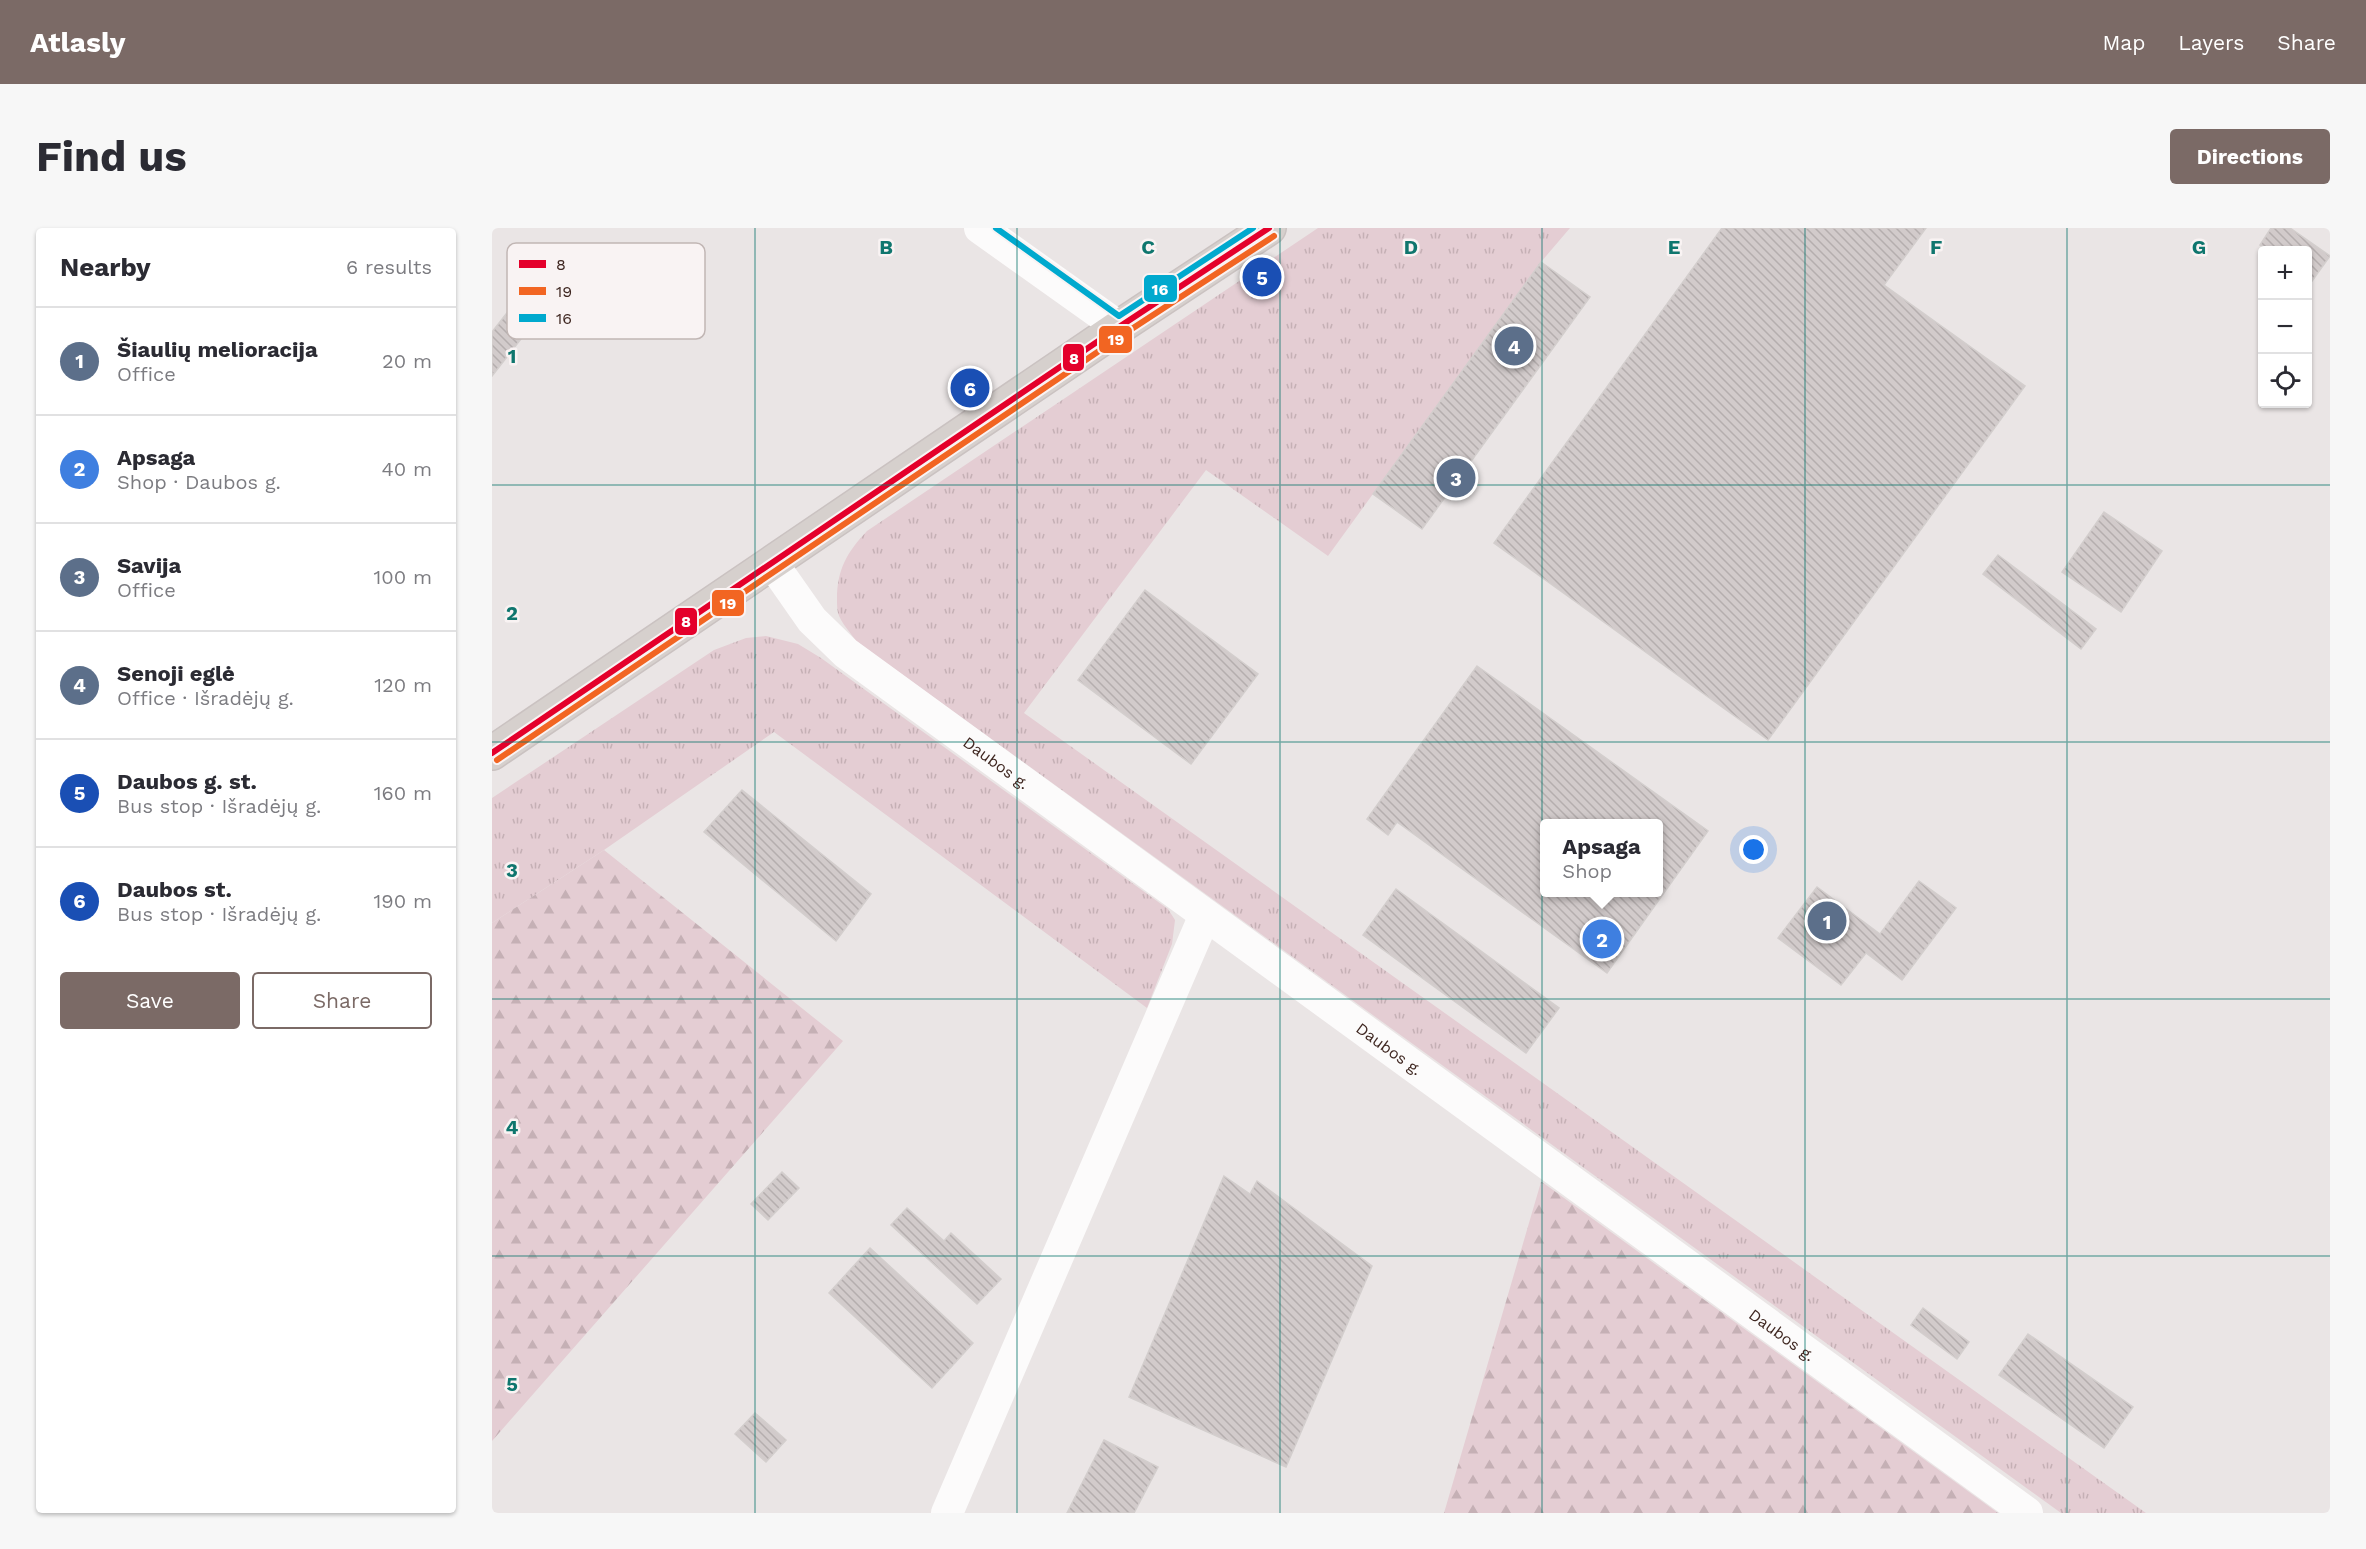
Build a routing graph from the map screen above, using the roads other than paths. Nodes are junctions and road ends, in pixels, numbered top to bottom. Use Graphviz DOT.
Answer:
graph roads {
  1 [pos="980,228"];
  2 [pos="1269,228"];
  3 [pos="1119,327"];
  4 [pos="772,563"];
  5 [pos="492,753"];
  6 [pos="1205,915"];
  7 [pos="947,1513"];
  8 [pos="2027,1513"];
  1 -- 3 [label="street"];
  2 -- 3 [label="main road"];
  3 -- 4 [label="main road"];
  4 -- 5 [label="main road"];
  4 -- 6 [label="street, Daubos g."];
  6 -- 7 [label="street"];
  6 -- 8 [label="street, Daubos g."];
}
